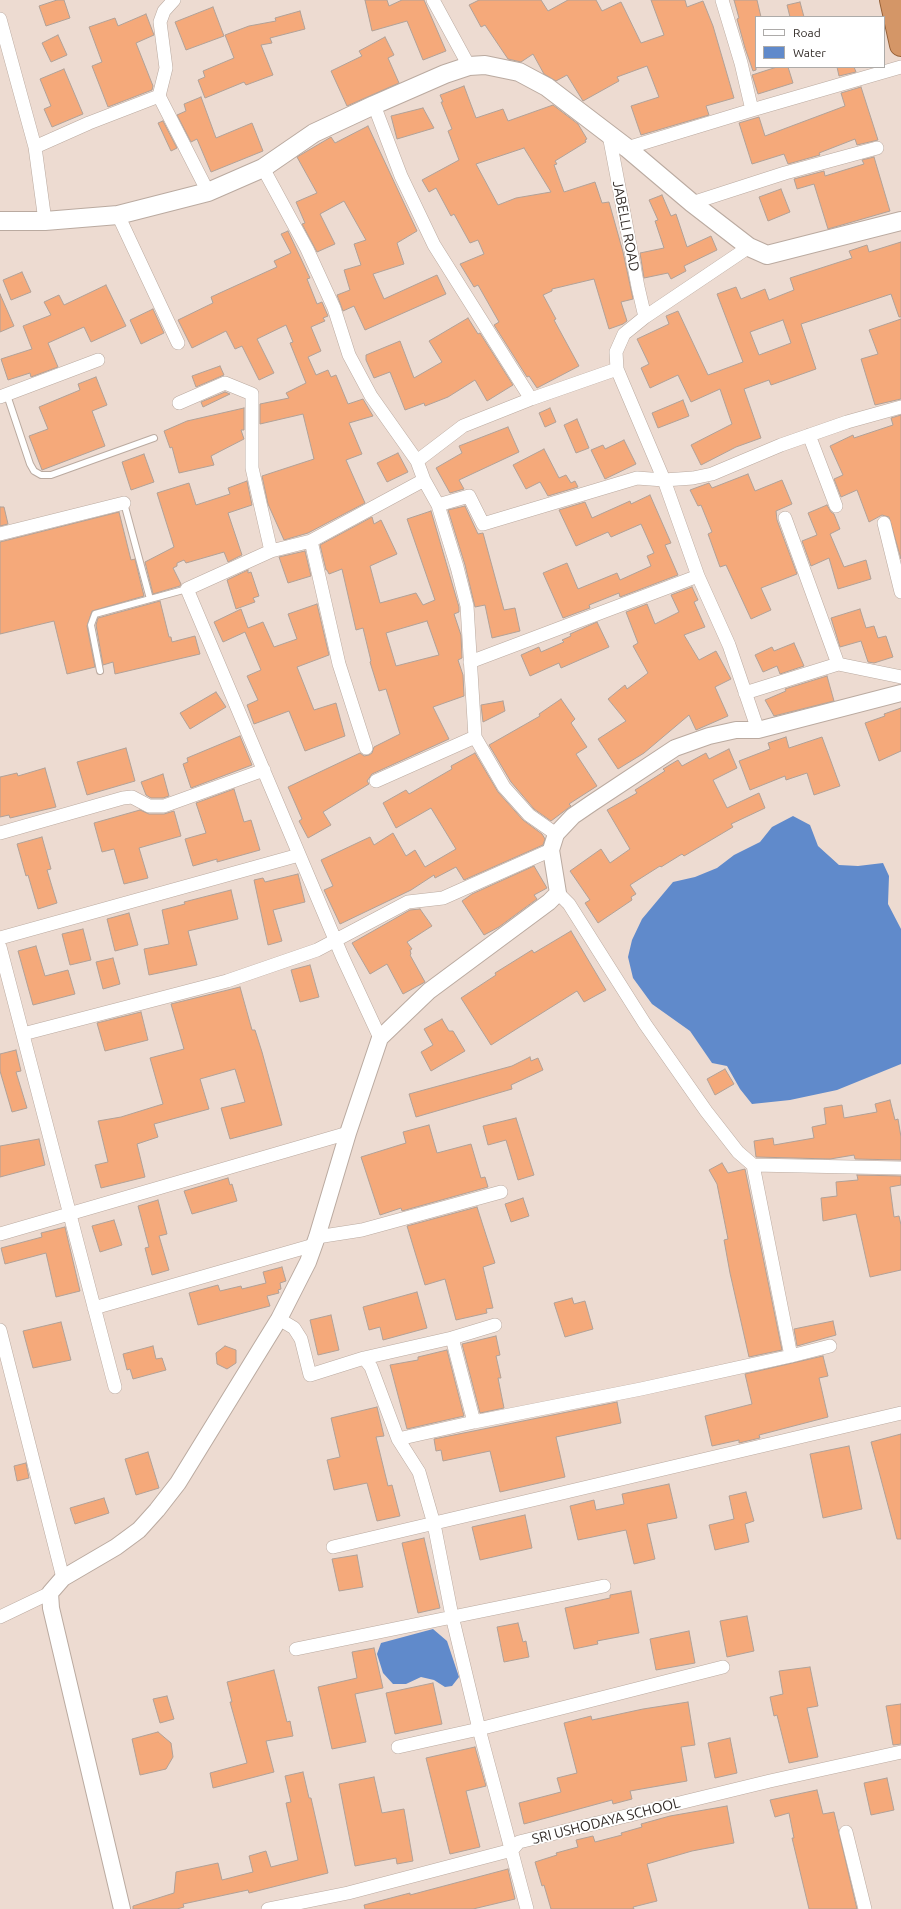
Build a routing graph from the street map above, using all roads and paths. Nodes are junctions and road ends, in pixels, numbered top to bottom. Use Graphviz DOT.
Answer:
graph roads {
  1 [pos="174,0"];
  2 [pos="433,0"];
  3 [pos="722,0"];
  4 [pos="891,0"];
  5 [pos="0,19"];
  6 [pos="901,45"];
  7 [pos="469,66"];
  8 [pos="901,67"];
  9 [pos="159,96"];
  10 [pos="374,105"];
  11 [pos="752,110"];
  12 [pos="609,135"];
  13 [pos="35,147"];
  14 [pos="626,148"];
  15 [pos="877,148"];
  16 [pos="263,168"];
  17 [pos="208,192"];
  18 [pos="692,203"];
  19 [pos="118,215"];
  20 [pos="0,221"];
  21 [pos="45,221"];
  22 [pos="901,221"];
  23 [pos="748,247"];
  24 [pos="645,317"];
  25 [pos="178,343"];
  26 [pos="98,360"];
  27 [pos="617,369"];
  28 [pos="4,396"];
  29 [pos="531,399"];
  30 [pos="179,403"];
  31 [pos="901,407"];
  32 [pos="809,435"];
  33 [pos="154,438"];
  34 [pos="417,461"];
  35 [pos="424,480"];
  36 [pos="664,480"];
  37 [pos="124,502"];
  38 [pos="438,505"];
  39 [pos="836,506"];
  40 [pos="785,518"];
  41 [pos="884,523"];
  42 [pos="0,534"];
  43 [pos="311,541"];
  44 [pos="271,552"];
  45 [pos="698,576"];
  46 [pos="188,589"];
  47 [pos="901,592"];
  48 [pos="150,599"];
  49 [pos="470,662"];
  50 [pos="838,664"];
  51 [pos="100,671"];
  52 [pos="901,677"];
  53 [pos="745,693"];
  54 [pos="901,693"];
  55 [pos="758,730"];
  56 [pos="475,737"];
  57 [pos="366,748"];
  58 [pos="264,770"];
  59 [pos="376,781"];
  60 [pos="0,833"];
  61 [pos="556,834"];
  62 [pos="551,850"];
  63 [pos="299,855"];
  64 [pos="558,893"];
  65 [pos="0,938"];
  66 [pos="336,941"];
  67 [pos="0,947"];
  68 [pos="23,1034"];
  69 [pos="380,1038"];
  70 [pos="348,1133"];
  71 [pos="753,1165"];
  72 [pos="901,1168"];
  73 [pos="501,1192"];
  74 [pos="69,1213"];
  75 [pos="0,1234"];
  76 [pos="316,1241"];
  77 [pos="94,1308"];
  78 [pos="279,1319"];
  79 [pos="495,1325"];
  80 [pos="0,1330"];
  81 [pos="452,1338"];
  82 [pos="830,1346"];
  83 [pos="791,1356"];
  84 [pos="364,1358"];
  85 [pos="115,1387"];
  86 [pos="901,1413"];
  87 [pos="474,1422"];
  88 [pos="398,1439"];
  89 [pos="434,1524"];
  90 [pos="333,1547"];
  91 [pos="63,1578"];
  92 [pos="604,1586"];
  93 [pos="50,1593"];
  94 [pos="452,1616"];
  95 [pos="0,1617"];
  96 [pos="296,1649"];
  97 [pos="723,1667"];
  98 [pos="479,1729"];
  99 [pos="398,1747"];
  100 [pos="901,1752"];
  101 [pos="846,1832"];
  102 [pos="512,1850"];
  103 [pos="122,1909"];
  104 [pos="268,1909"];
  105 [pos="527,1909"];
  106 [pos="865,1909"];
  1 -- 9 [label="street"];
  2 -- 7 [label="street"];
  3 -- 11 [label="street"];
  4 -- 6 [label="highway"];
  5 -- 13 [label="street"];
  7 -- 10 [label="main road"];
  7 -- 12 [label="main road"];
  8 -- 11 [label="street"];
  9 -- 13 [label="street"];
  9 -- 17 [label="street"];
  10 -- 16 [label="main road"];
  10 -- 29 [label="street"];
  11 -- 14 [label="street"];
  12 -- 14 [label="main road"];
  12 -- 24 [label="street, JABELLI ROAD"];
  13 -- 21 [label="street"];
  14 -- 18 [label="main road"];
  15 -- 18 [label="street"];
  16 -- 17 [label="main road"];
  16 -- 34 [label="street"];
  17 -- 19 [label="main road"];
  18 -- 23 [label="main road"];
  19 -- 21 [label="main road"];
  19 -- 25 [label="street"];
  20 -- 21 [label="main road"];
  22 -- 23 [label="main road"];
  23 -- 24 [label="street"];
  24 -- 27 [label="street"];
  26 -- 28 [label="street"];
  27 -- 29 [label="street"];
  27 -- 36 [label="street"];
  28 -- 33 [label="lane"];
  29 -- 34 [label="street"];
  30 -- 44 [label="street"];
  31 -- 32 [label="street"];
  32 -- 36 [label="street"];
  32 -- 39 [label="street"];
  34 -- 35 [label="street"];
  35 -- 38 [label="street"];
  35 -- 43 [label="street"];
  36 -- 38 [label="street"];
  36 -- 45 [label="street"];
  37 -- 42 [label="street"];
  37 -- 48 [label="lane"];
  38 -- 49 [label="street"];
  40 -- 50 [label="street"];
  41 -- 47 [label="street"];
  43 -- 44 [label="street"];
  43 -- 57 [label="street"];
  44 -- 46 [label="street"];
  45 -- 49 [label="street"];
  45 -- 53 [label="street"];
  46 -- 48 [label="lane"];
  46 -- 58 [label="street"];
  48 -- 51 [label="lane"];
  49 -- 56 [label="street"];
  50 -- 52 [label="street"];
  50 -- 53 [label="street"];
  53 -- 55 [label="street"];
  54 -- 55 [label="street"];
  55 -- 61 [label="street"];
  56 -- 59 [label="street"];
  56 -- 61 [label="street"];
  58 -- 60 [label="street"];
  58 -- 63 [label="street"];
  61 -- 62 [label="street"];
  62 -- 64 [label="street"];
  62 -- 66 [label="street"];
  63 -- 65 [label="street"];
  63 -- 66 [label="street"];
  64 -- 69 [label="street"];
  64 -- 71 [label="street"];
  66 -- 68 [label="street"];
  66 -- 69 [label="street"];
  67 -- 68 [label="street"];
  68 -- 74 [label="street"];
  69 -- 70 [label="street"];
  70 -- 74 [label="street"];
  70 -- 76 [label="street"];
  71 -- 72 [label="street"];
  71 -- 83 [label="street"];
  73 -- 76 [label="street"];
  74 -- 75 [label="street"];
  74 -- 77 [label="street"];
  76 -- 77 [label="street"];
  76 -- 78 [label="street"];
  77 -- 85 [label="street"];
  78 -- 84 [label="street"];
  78 -- 91 [label="street"];
  79 -- 81 [label="street"];
  80 -- 91 [label="street"];
  81 -- 84 [label="street"];
  81 -- 87 [label="street"];
  82 -- 83 [label="street"];
  83 -- 87 [label="street"];
  84 -- 88 [label="street"];
  86 -- 89 [label="street"];
  87 -- 88 [label="street"];
  88 -- 89 [label="street"];
  89 -- 90 [label="street"];
  89 -- 94 [label="street"];
  91 -- 93 [label="street"];
  92 -- 94 [label="street"];
  93 -- 95 [label="street"];
  93 -- 103 [label="street"];
  94 -- 96 [label="street"];
  94 -- 98 [label="street"];
  97 -- 98 [label="street"];
  98 -- 99 [label="street"];
  98 -- 102 [label="street"];
  100 -- 102 [label="street, SRI USHODAYA SCHOOL"];
  101 -- 106 [label="street"];
  102 -- 104 [label="street, SRI USHODAYA SCHOOL"];
  102 -- 105 [label="street"];
}
